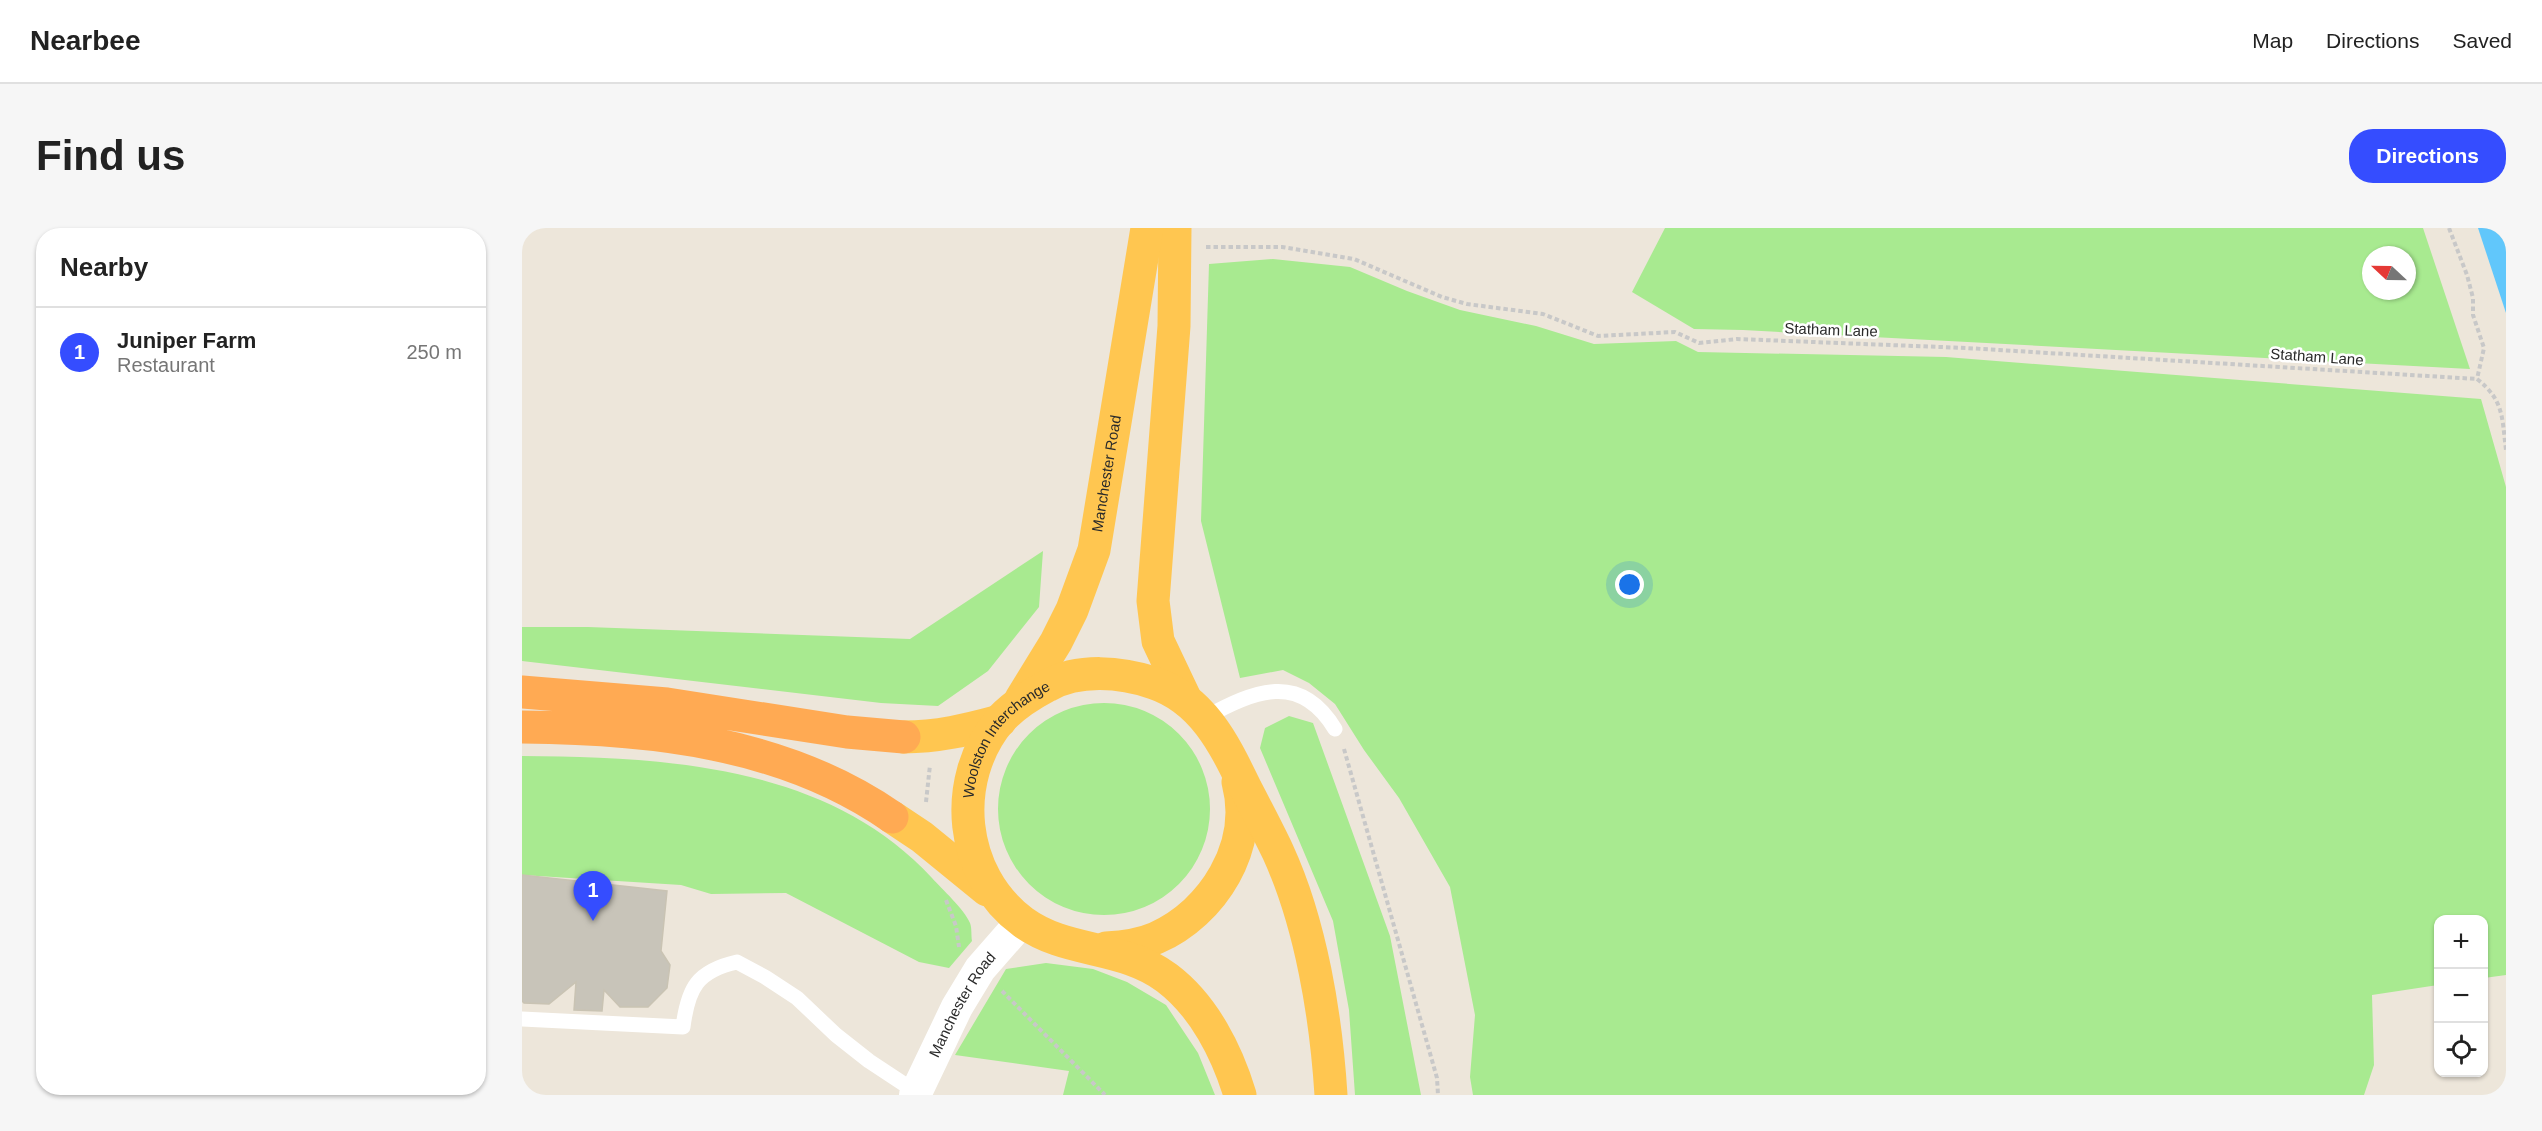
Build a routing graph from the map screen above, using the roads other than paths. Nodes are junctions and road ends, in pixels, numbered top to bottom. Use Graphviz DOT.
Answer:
graph roads {
  1 [pos="1147,228"];
  2 [pos="1175,228"];
  3 [pos="522,692"];
  4 [pos="1196,709"];
  5 [pos="1009,712"];
  6 [pos="522,726"];
  7 [pos="1335,729"];
  8 [pos="1232,760"];
  9 [pos="1011,911"];
  10 [pos="1096,948"];
  11 [pos="522,1019"];
  12 [pos="916,1093"];
  13 [pos="1240,1095"];
  14 [pos="1331,1095"];
  1 -- 5 [label="highway, Manchester Road"];
  2 -- 4 [label="highway"];
  3 -- 5 [label="highway"];
  4 -- 5 [label="highway, Woolston Interchange"];
  4 -- 7 [label="lane"];
  4 -- 8 [label="highway, Woolston Interchange"];
  5 -- 9 [label="highway, Woolston Interchange"];
  6 -- 9 [label="highway"];
  8 -- 10 [label="highway, Woolston Interchange"];
  8 -- 14 [label="highway, Woolston Interchange"];
  9 -- 10 [label="highway, Woolston Interchange"];
  9 -- 12 [label="street, Manchester Road"];
  10 -- 13 [label="highway, Woolston Interchange"];
  11 -- 12 [label="lane"];
}
